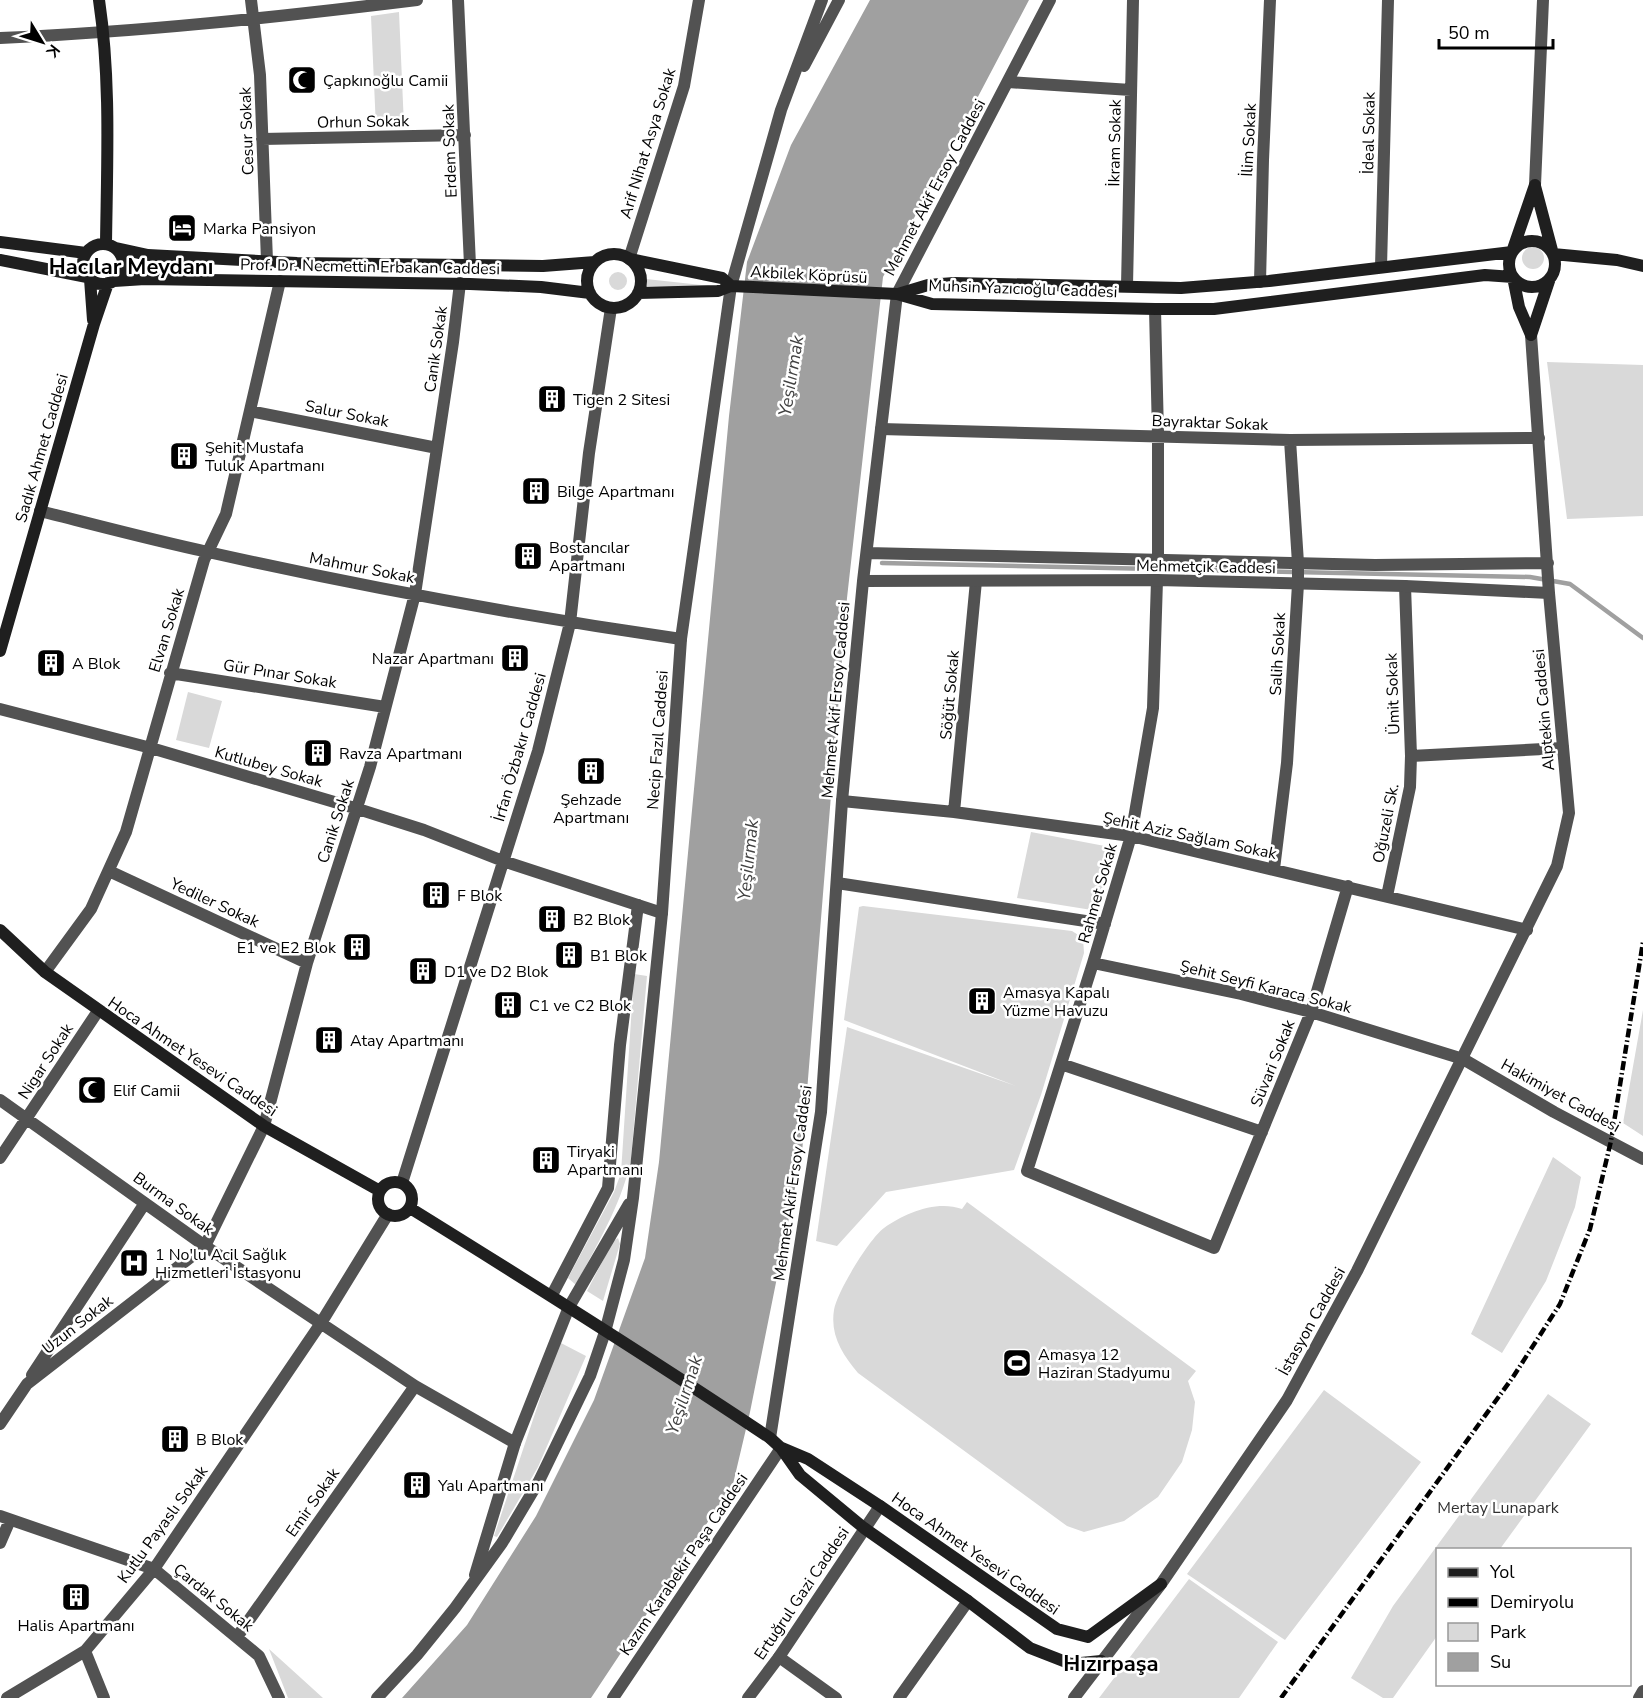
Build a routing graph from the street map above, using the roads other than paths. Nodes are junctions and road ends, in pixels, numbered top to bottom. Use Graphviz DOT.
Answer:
graph roads {
  1 [pos="99,0"];
  2 [pos="251,0"];
  3 [pos="417,0"];
  4 [pos="458,0"];
  5 [pos="699,0"];
  6 [pos="822,0"];
  7 [pos="839,0"];
  8 [pos="1050,0"];
  9 [pos="1133,0"];
  10 [pos="1270,0"];
  11 [pos="1388,0"];
  12 [pos="1543,0"];
  13 [pos="253,20"];
  14 [pos="104,33"];
  15 [pos="0,38"];
  16 [pos="1008,82"];
  17 [pos="1131,90"];
  18 [pos="781,110"];
  19 [pos="465,135"];
  20 [pos="262,139"];
  21 [pos="1535,185"];
  22 [pos="0,242"];
  23 [pos="111,246"];
  24 [pos="1512,252"];
  25 [pos="86,253"];
  26 [pos="1553,254"];
  27 [pos="629,259"];
  28 [pos="0,260"];
  29 [pos="267,261"];
  30 [pos="595,262"];
  31 [pos="470,265"];
  32 [pos="1643,266"];
  33 [pos="1381,267"];
  34 [pos="1513,277"];
  35 [pos="89,278"];
  36 [pos="1550,278"];
  37 [pos="280,281"];
  38 [pos="111,282"];
  39 [pos="1260,282"];
  40 [pos="460,283"];
  41 [pos="1127,286"];
  42 [pos="737,287"];
  43 [pos="590,293"];
  44 [pos="638,293"];
  45 [pos="891,294"];
  46 [pos="610,308"];
  47 [pos="1155,309"];
  48 [pos="94,324"];
  49 [pos="1531,335"];
  50 [pos="250,411"];
  51 [pos="881,429"];
  52 [pos="1158,437"];
  53 [pos="1539,438"];
  54 [pos="1290,440"];
  55 [pos="437,448"];
  56 [pos="40,511"];
  57 [pos="207,552"];
  58 [pos="867,554"];
  59 [pos="1158,559"];
  60 [pos="1298,563"];
  61 [pos="1548,563"];
  62 [pos="1157,580"];
  63 [pos="976,581"];
  64 [pos="863,582"];
  65 [pos="1298,584"];
  66 [pos="1405,586"];
  67 [pos="1549,593"];
  68 [pos="415,594"];
  69 [pos="570,623"];
  70 [pos="681,639"];
  71 [pos="0,651"];
  72 [pos="170,673"];
  73 [pos="385,707"];
  74 [pos="0,709"];
  75 [pos="151,748"];
  76 [pos="1563,748"];
  77 [pos="1411,756"];
  78 [pos="842,801"];
  79 [pos="358,809"];
  80 [pos="954,812"];
  81 [pos="1131,836"];
  82 [pos="503,861"];
  83 [pos="1274,869"];
  84 [pos="109,871"];
  85 [pos="837,883"];
  86 [pos="1348,886"];
  87 [pos="1387,896"];
  88 [pos="638,905"];
  89 [pos="662,913"];
  90 [pos="1105,924"];
  91 [pos="0,930"];
  92 [pos="1527,930"];
  93 [pos="307,963"];
  94 [pos="1094,963"];
  95 [pos="45,972"];
  96 [pos="98,1011"];
  97 [pos="1311,1012"];
  98 [pos="1463,1059"];
  99 [pos="1061,1064"];
  100 [pos="0,1100"];
  101 [pos="27,1119"];
  102 [pos="264,1126"];
  103 [pos="1262,1132"];
  104 [pos="0,1158"];
  105 [pos="1643,1159"];
  106 [pos="402,1183"];
  107 [pos="380,1191"];
  108 [pos="633,1198"];
  109 [pos="145,1203"];
  110 [pos="410,1208"];
  111 [pos="388,1214"];
  112 [pos="205,1246"];
  113 [pos="1214,1248"];
  114 [pos="552,1295"];
  115 [pos="569,1307"];
  116 [pos="321,1323"];
  117 [pos="609,1335"];
  118 [pos="27,1384"];
  119 [pos="415,1386"];
  120 [pos="0,1424"];
  121 [pos="767,1436"];
  122 [pos="515,1443"];
  123 [pos="780,1448"];
  124 [pos="880,1506"];
  125 [pos="5,1518"];
  126 [pos="864,1528"];
  127 [pos="0,1543"];
  128 [pos="154,1569"];
  129 [pos="474,1581"];
  130 [pos="1161,1584"];
  131 [pos="968,1600"];
  132 [pos="237,1637"];
  133 [pos="85,1651"];
  134 [pos="779,1657"];
  135 [pos="1101,1662"];
  136 [pos="1643,1691"];
  137 [pos="7,1698"];
  138 [pos="104,1698"];
  139 [pos="279,1698"];
  140 [pos="377,1698"];
  141 [pos="613,1698"];
  142 [pos="748,1698"];
  143 [pos="836,1698"];
  144 [pos="899,1698"];
  145 [pos="1074,1698"];
  146 [pos="1639,1698"];
  1 -- 14 [label="main road"];
  2 -- 13 [label="street, Cesur Sokak"];
  3 -- 13 [label="street"];
  4 -- 19 [label="street, Erdem Sokak"];
  5 -- 27 [label="street, Arif Nihat Asya Sokak"];
  6 -- 18 [label="street"];
  7 -- 18 [label="street"];
  8 -- 16 [label="street, Mehmet Akif Ersoy Caddesi"];
  9 -- 17 [label="street, İkram Sokak"];
  10 -- 39 [label="street, İlim Sokak"];
  11 -- 33 [label="street, İdeal Sokak"];
  12 -- 21 [label="street"];
  13 -- 14 [label="street"];
  13 -- 20 [label="street, Cesur Sokak"];
  14 -- 15 [label="street"];
  14 -- 23 [label="main road"];
  16 -- 17 [label="street"];
  16 -- 45 [label="street, Mehmet Akif Ersoy Caddesi"];
  17 -- 41 [label="street, İkram Sokak"];
  18 -- 42 [label="street, Necip Fazıl Caddesi"];
  19 -- 20 [label="street, Orhun Sokak"];
  19 -- 31 [label="street, Erdem Sokak"];
  20 -- 29 [label="street, Cesur Sokak"];
  21 -- 24 [label="main road"];
  21 -- 26 [label="main road"];
  22 -- 25 [label="main road"];
  23 -- 25 [label="main road"];
  23 -- 29 [label="main road, Prof. Dr. Necmettin Erbakan Caddesi"];
  23 -- 38 [label="main road"];
  24 -- 26 [label="main road"];
  24 -- 33 [label="main road, Muhsin Yazıcıoğlu Caddesi"];
  24 -- 34 [label="main road"];
  25 -- 35 [label="main road"];
  26 -- 32 [label="main road"];
  26 -- 36 [label="main road"];
  27 -- 30 [label="main road"];
  27 -- 42 [label="main road"];
  27 -- 44 [label="main road"];
  28 -- 35 [label="main road"];
  29 -- 31 [label="main road, Prof. Dr. Necmettin Erbakan Caddesi"];
  30 -- 31 [label="main road, Prof. Dr. Necmettin Erbakan Caddesi"];
  30 -- 43 [label="main road"];
  33 -- 39 [label="main road, Muhsin Yazıcıoğlu Caddesi"];
  34 -- 36 [label="main road"];
  34 -- 47 [label="main road, Muhsin Yazıcıoğlu Caddesi"];
  34 -- 49 [label="main road"];
  35 -- 38 [label="main road"];
  35 -- 48 [label="main road"];
  36 -- 49 [label="main road"];
  37 -- 38 [label="main road, Prof. Dr. Necmettin Erbakan Caddesi"];
  37 -- 40 [label="main road, Prof. Dr. Necmettin Erbakan Caddesi"];
  37 -- 50 [label="street, Elvan Sokak"];
  38 -- 48 [label="main road, Sadık Ahmet Caddesi"];
  39 -- 41 [label="main road, Muhsin Yazıcıoğlu Caddesi"];
  40 -- 43 [label="main road, Prof. Dr. Necmettin Erbakan Caddesi"];
  40 -- 55 [label="street, Canik Sokak"];
  41 -- 45 [label="main road, Muhsin Yazıcıoğlu Caddesi"];
  42 -- 44 [label="main road"];
  42 -- 45 [label="main road, Akbilek Köprüsü"];
  42 -- 70 [label="street, Necip Fazıl Caddesi"];
  43 -- 46 [label="main road"];
  44 -- 46 [label="main road"];
  45 -- 47 [label="main road, Muhsin Yazıcıoğlu Caddesi"];
  45 -- 51 [label="street, Mehmet Akif Ersoy Caddesi"];
  46 -- 69 [label="street, İrfan Özbakır Caddesi"];
  47 -- 52 [label="street"];
  48 -- 56 [label="main road, Sadık Ahmet Caddesi"];
  49 -- 53 [label="street, Alptekin Caddesi"];
  50 -- 55 [label="street, Salur Sokak"];
  50 -- 57 [label="street, Elvan Sokak"];
  51 -- 52 [label="street, Bayraktar Sokak"];
  51 -- 58 [label="street, Mehmet Akif Ersoy Caddesi"];
  52 -- 54 [label="street, Bayraktar Sokak"];
  52 -- 59 [label="street"];
  53 -- 54 [label="street, Bayraktar Sokak"];
  53 -- 61 [label="street, Alptekin Caddesi"];
  54 -- 60 [label="street, Salih Sokak"];
  55 -- 68 [label="street, Canik Sokak"];
  56 -- 57 [label="street, Mahmur Sokak"];
  56 -- 71 [label="main road, Sadık Ahmet Caddesi"];
  57 -- 68 [label="street, Mahmur Sokak"];
  57 -- 72 [label="street, Elvan Sokak"];
  58 -- 59 [label="street, Mehmetçik Caddesi"];
  58 -- 64 [label="street, Mehmet Akif Ersoy Caddesi"];
  59 -- 60 [label="street, Mehmetçik Caddesi"];
  60 -- 61 [label="street, Mehmetçik Caddesi"];
  60 -- 65 [label="street, Salih Sokak"];
  61 -- 67 [label="street, Alptekin Caddesi"];
  62 -- 63 [label="street, Mehmetçik Caddesi"];
  62 -- 65 [label="street, Mehmetçik Caddesi"];
  62 -- 81 [label="street, Rahmet Sokak"];
  63 -- 64 [label="street, Mehmetçik Caddesi"];
  63 -- 80 [label="street, Söğüt Sokak"];
  64 -- 78 [label="street, Mehmet Akif Ersoy Caddesi"];
  65 -- 66 [label="street, Mehmetçik Caddesi"];
  65 -- 83 [label="street, Salih Sokak"];
  66 -- 67 [label="street, Mehmetçik Caddesi"];
  66 -- 77 [label="street, Ümit Sokak"];
  67 -- 76 [label="street, Alptekin Caddesi"];
  68 -- 69 [label="street, Mahmur Sokak"];
  68 -- 73 [label="street, Canik Sokak"];
  69 -- 70 [label="street, Mahmur Sokak"];
  69 -- 82 [label="street, İrfan Özbakır Caddesi"];
  70 -- 89 [label="street, Necip Fazıl Caddesi"];
  72 -- 73 [label="street, Gür Pınar Sokak"];
  72 -- 75 [label="street, Elvan Sokak"];
  73 -- 79 [label="street, Canik Sokak"];
  74 -- 75 [label="street, Kutlubey Sokak"];
  75 -- 79 [label="street, Kutlubey Sokak"];
  75 -- 84 [label="street, Elvan Sokak"];
  76 -- 77 [label="street, Ümit Sokak"];
  76 -- 92 [label="street, Alptekin Caddesi"];
  77 -- 87 [label="street, Oğuzeli Sk."];
  78 -- 80 [label="street, Şehit Aziz Sağlam Sokak"];
  78 -- 85 [label="street, Mehmet Akif Ersoy Caddesi"];
  79 -- 82 [label="street, Kutlubey Sokak"];
  79 -- 93 [label="street, Canik Sokak"];
  80 -- 81 [label="street, Şehit Aziz Sağlam Sokak"];
  81 -- 83 [label="street, Şehit Aziz Sağlam Sokak"];
  81 -- 90 [label="street, Rahmet Sokak"];
  82 -- 88 [label="street, Kutlubey Sokak"];
  82 -- 106 [label="street, İrfan Özbakır Caddesi"];
  83 -- 86 [label="street, Şehit Aziz Sağlam Sokak"];
  84 -- 93 [label="street, Yediler Sokak"];
  84 -- 95 [label="street, Elvan Sokak"];
  85 -- 90 [label="street"];
  85 -- 121 [label="street, Mehmet Akif Ersoy Caddesi"];
  86 -- 87 [label="street, Şehit Aziz Sağlam Sokak"];
  86 -- 97 [label="street, Süvari Sokak"];
  87 -- 92 [label="street, Şehit Aziz Sağlam Sokak"];
  88 -- 89 [label="street, Kutlubey Sokak"];
  88 -- 114 [label="street"];
  89 -- 108 [label="street, Necip Fazıl Caddesi"];
  90 -- 94 [label="street, Rahmet Sokak"];
  91 -- 95 [label="main road, Hoca Ahmet Yesevi Caddesi"];
  92 -- 98 [label="street, Alptekin Caddesi"];
  93 -- 102 [label="street, Canik Sokak"];
  94 -- 97 [label="street, Şehit Seyfi Karaca Sokak"];
  94 -- 99 [label="street, Rahmet Sokak"];
  95 -- 96 [label="main road, Hoca Ahmet Yesevi Caddesi"];
  96 -- 101 [label="street, Nigar Sokak"];
  96 -- 102 [label="main road, Hoca Ahmet Yesevi Caddesi"];
  97 -- 98 [label="street, Şehit Seyfi Karaca Sokak"];
  97 -- 103 [label="street, Süvari Sokak"];
  98 -- 105 [label="street, Hakimiyet Caddesi"];
  98 -- 130 [label="street, İstasyon Caddesi"];
  99 -- 103 [label="street"];
  99 -- 113 [label="street, Rahmet Sokak"];
  100 -- 101 [label="street, Burma Sokak"];
  101 -- 104 [label="street, Nigar Sokak"];
  101 -- 109 [label="street, Burma Sokak"];
  102 -- 107 [label="main road, Hoca Ahmet Yesevi Caddesi"];
  102 -- 112 [label="street, Canik Sokak"];
  103 -- 113 [label="street, Süvari Sokak"];
  106 -- 107 [label="main road"];
  106 -- 110 [label="main road"];
  107 -- 111 [label="main road"];
  108 -- 115 [label="street, Necip Fazıl Caddesi"];
  108 -- 117 [label="street, Necip Fazıl Caddesi"];
  109 -- 112 [label="street, Burma Sokak"];
  109 -- 118 [label="street, Uzun Sokak"];
  110 -- 111 [label="main road"];
  110 -- 114 [label="main road"];
  111 -- 116 [label="street, Kutlu Payaslı Sokak"];
  112 -- 116 [label="street, Burma Sokak"];
  112 -- 118 [label="street, Uzun Sokak"];
  114 -- 115 [label="main road"];
  115 -- 117 [label="main road"];
  115 -- 122 [label="street, Necip Fazıl Caddesi"];
  116 -- 119 [label="street, Burma Sokak"];
  116 -- 128 [label="street, Kutlu Payaslı Sokak"];
  117 -- 121 [label="main road, Hoca Ahmet Yesevi Caddesi"];
  117 -- 129 [label="street, Necip Fazıl Caddesi"];
  118 -- 120 [label="street, Uzun Sokak"];
  119 -- 122 [label="street, Burma Sokak"];
  119 -- 132 [label="street, Emir Sokak"];
  121 -- 123 [label="main road, Hoca Ahmet Yesevi Caddesi"];
  122 -- 129 [label="street, Necip Fazıl Caddesi"];
  123 -- 124 [label="main road, Hoca Ahmet Yesevi Caddesi"];
  123 -- 126 [label="main road, Hoca Ahmet Yesevi Caddesi"];
  123 -- 141 [label="street, Kazım Karabekir Paşa Caddesi"];
  124 -- 126 [label="street, Ertuğrul Gazi Caddesi"];
  124 -- 130 [label="main road, Hoca Ahmet Yesevi Caddesi"];
  125 -- 127 [label="street"];
  125 -- 128 [label="street, Çardak Sokak"];
  126 -- 131 [label="main road, Hoca Ahmet Yesevi Caddesi"];
  126 -- 134 [label="street, Ertuğrul Gazi Caddesi"];
  128 -- 132 [label="street, Çardak Sokak"];
  128 -- 133 [label="street, Kutlu Payaslı Sokak"];
  129 -- 140 [label="street, Necip Fazıl Caddesi"];
  130 -- 135 [label="street"];
  131 -- 135 [label="main road, Hoca Ahmet Yesevi Caddesi"];
  131 -- 144 [label="street"];
  132 -- 139 [label="street, Çardak Sokak"];
  133 -- 137 [label="street, Kutlu Payaslı Sokak"];
  133 -- 138 [label="street"];
  134 -- 142 [label="street, Ertuğrul Gazi Caddesi"];
  134 -- 143 [label="street"];
  135 -- 145 [label="street"];
  136 -- 146 [label="street"];
}
